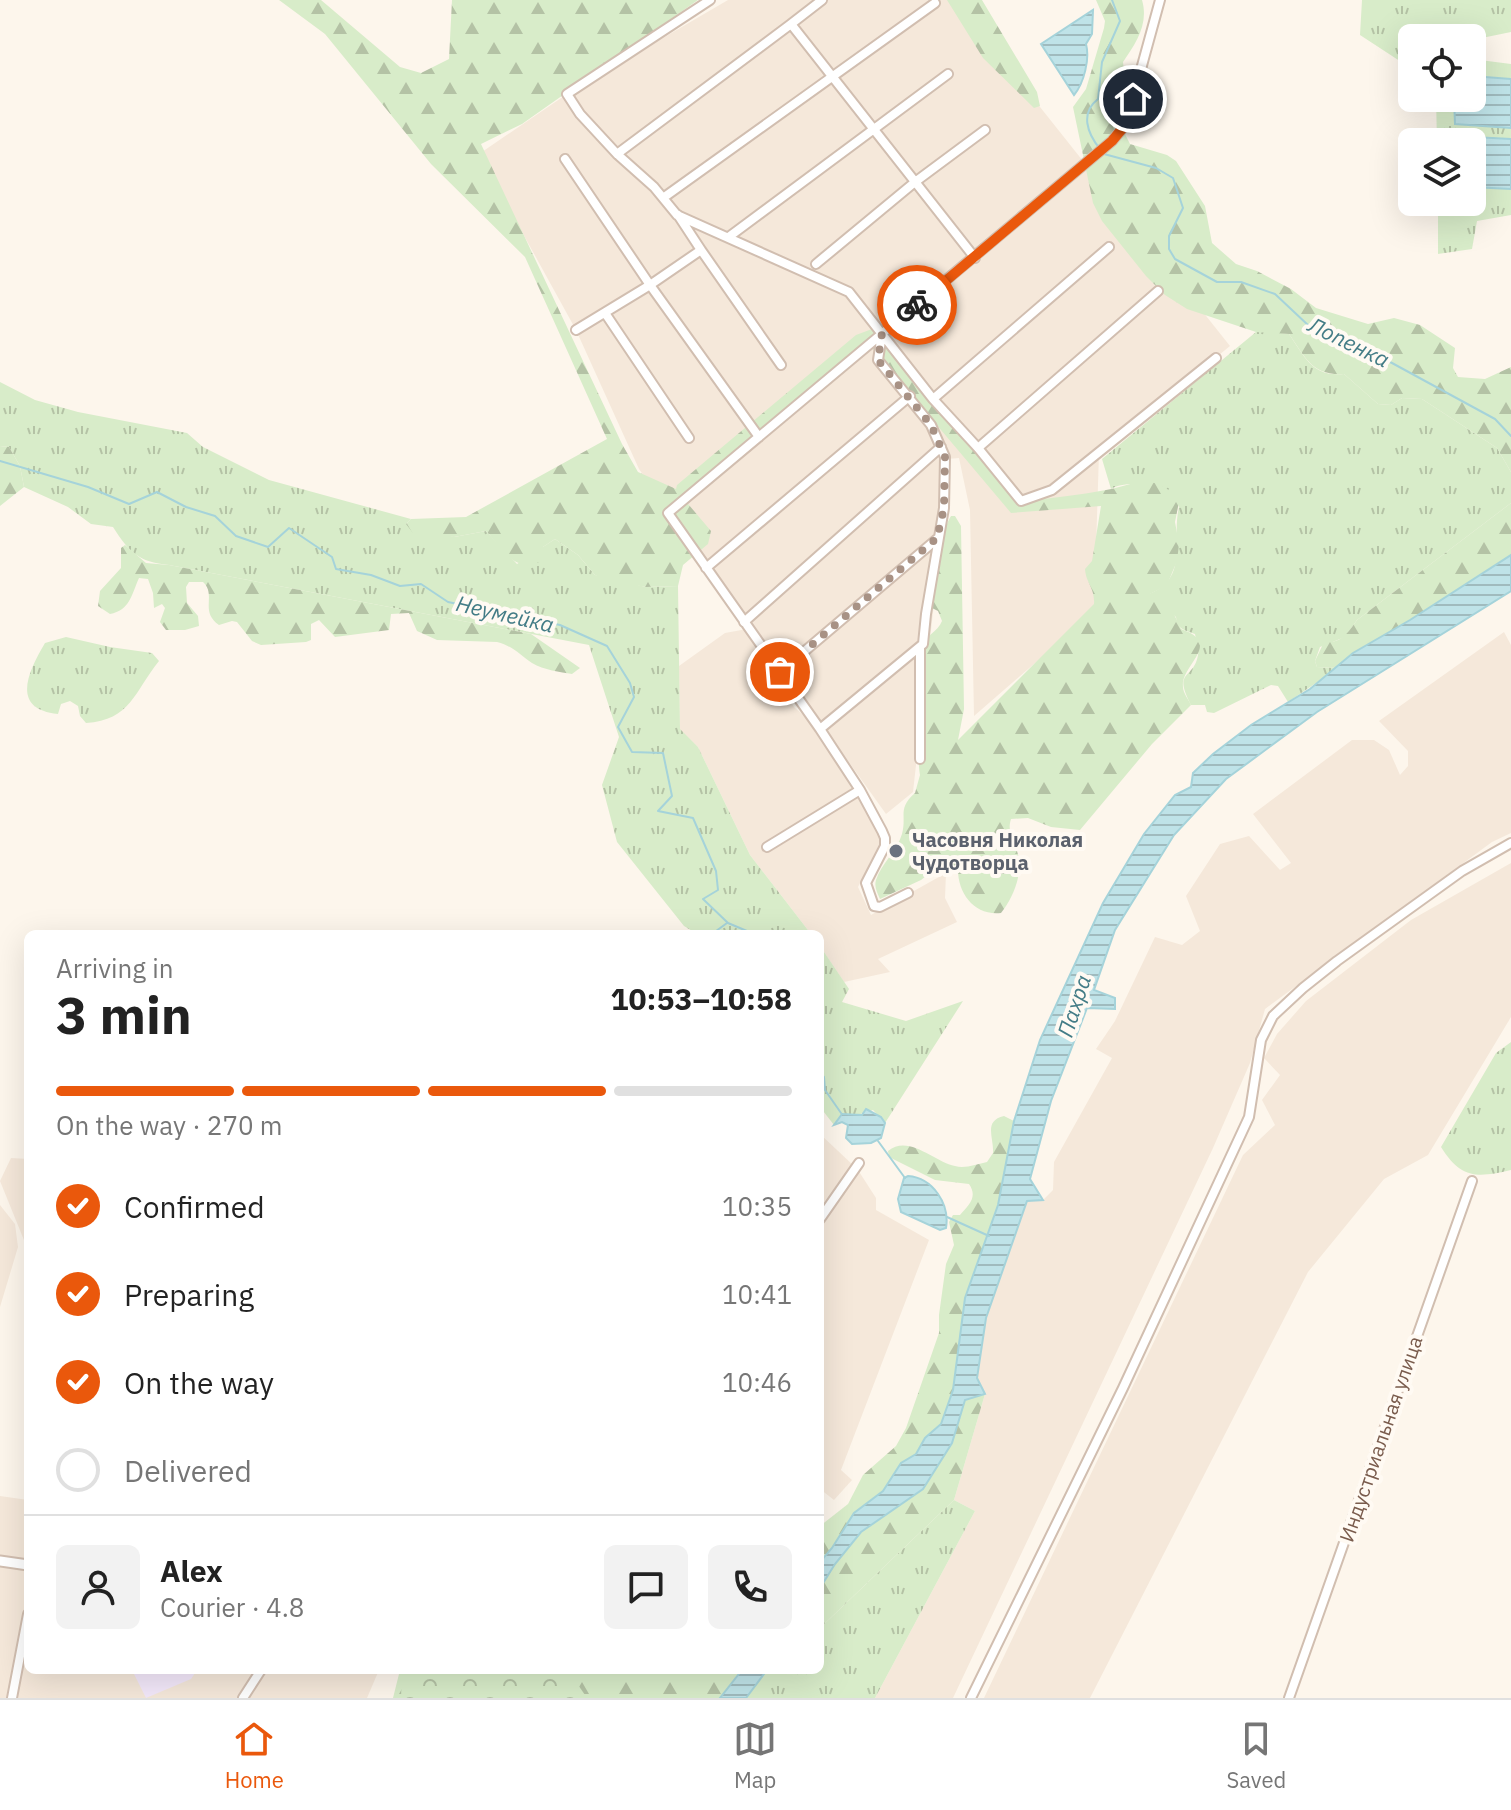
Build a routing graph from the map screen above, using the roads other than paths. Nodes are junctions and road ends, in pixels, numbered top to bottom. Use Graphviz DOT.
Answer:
graph roads {
  1 [pos="710,0"];
  2 [pos="822,0"];
  3 [pos="1160,0"];
  4 [pos="935,3"];
  5 [pos="791,24"];
  6 [pos="948,74"];
  7 [pos="833,77"];
  8 [pos="873,128"];
  9 [pos="985,130"];
  10 [pos="617,154"];
  11 [pos="565,159"];
  12 [pos="915,182"];
  13 [pos="663,198"];
  14 [pos="677,215"];
  15 [pos="730,236"];
  16 [pos="1109,247"];
  17 [pos="701,250"];
  18 [pos="975,258"];
  19 [pos="816,264"];
  20 [pos="650,285"];
  21 [pos="1158,291"];
  22 [pos="605,313"];
  23 [pos="576,330"];
  24 [pos="882,333"];
  25 [pos="1216,358"];
  26 [pos="781,365"];
  27 [pos="910,396"];
  28 [pos="933,399"];
  29 [pos="759,437"];
  30 [pos="689,438"];
  31 [pos="941,447"];
  32 [pos="978,448"];
  33 [pos="937,538"];
  34 [pos="706,568"];
  35 [pos="744,622"];
  36 [pos="920,648"];
  37 [pos="780,672"];
  38 [pos="820,729"];
  39 [pos="920,759"];
  40 [pos="860,790"];
  41 [pos="1511,843"];
  42 [pos="767,847"];
  43 [pos="908,893"];
  44 [pos="859,1163"];
  45 [pos="1472,1181"];
  46 [pos="824,1213"];
  47 [pos="0,1561"];
  48 [pos="24,1564"];
  49 [pos="24,1635"];
  50 [pos="258,1674"];
  51 [pos="12,1698"];
  52 [pos="243,1698"];
  53 [pos="971,1698"];
  54 [pos="1289,1698"];
  1 -- 10 [label="street"];
  2 -- 5 [label="street"];
  3 -- 18 [label="street"];
  4 -- 7 [label="street"];
  5 -- 7 [label="street"];
  5 -- 10 [label="street"];
  6 -- 8 [label="street"];
  7 -- 8 [label="street"];
  7 -- 13 [label="street"];
  8 -- 12 [label="street"];
  8 -- 15 [label="street"];
  9 -- 12 [label="street"];
  10 -- 13 [label="street"];
  11 -- 20 [label="street"];
  12 -- 18 [label="street"];
  12 -- 19 [label="street"];
  13 -- 14 [label="street"];
  14 -- 15 [label="street"];
  14 -- 17 [label="street"];
  15 -- 24 [label="street"];
  16 -- 28 [label="street"];
  17 -- 20 [label="street"];
  17 -- 26 [label="street"];
  18 -- 24 [label="street"];
  20 -- 22 [label="street"];
  20 -- 29 [label="street"];
  21 -- 32 [label="street"];
  22 -- 23 [label="street"];
  22 -- 30 [label="street"];
  24 -- 27 [label="street"];
  24 -- 28 [label="street"];
  24 -- 29 [label="street"];
  25 -- 32 [label="street"];
  27 -- 31 [label="street"];
  27 -- 34 [label="street"];
  28 -- 32 [label="street"];
  29 -- 34 [label="street"];
  31 -- 33 [label="street"];
  31 -- 35 [label="street"];
  33 -- 36 [label="street"];
  33 -- 37 [label="street"];
  34 -- 35 [label="street"];
  35 -- 37 [label="street"];
  36 -- 38 [label="street"];
  36 -- 39 [label="street"];
  37 -- 38 [label="street"];
  38 -- 40 [label="street"];
  40 -- 42 [label="street"];
  40 -- 43 [label="street"];
  41 -- 53 [label="street"];
  44 -- 46 [label="street"];
  45 -- 54 [label="street, Индустриальная улица"];
  47 -- 48 [label="street"];
  49 -- 51 [label="street"];
  50 -- 52 [label="street"];
}
